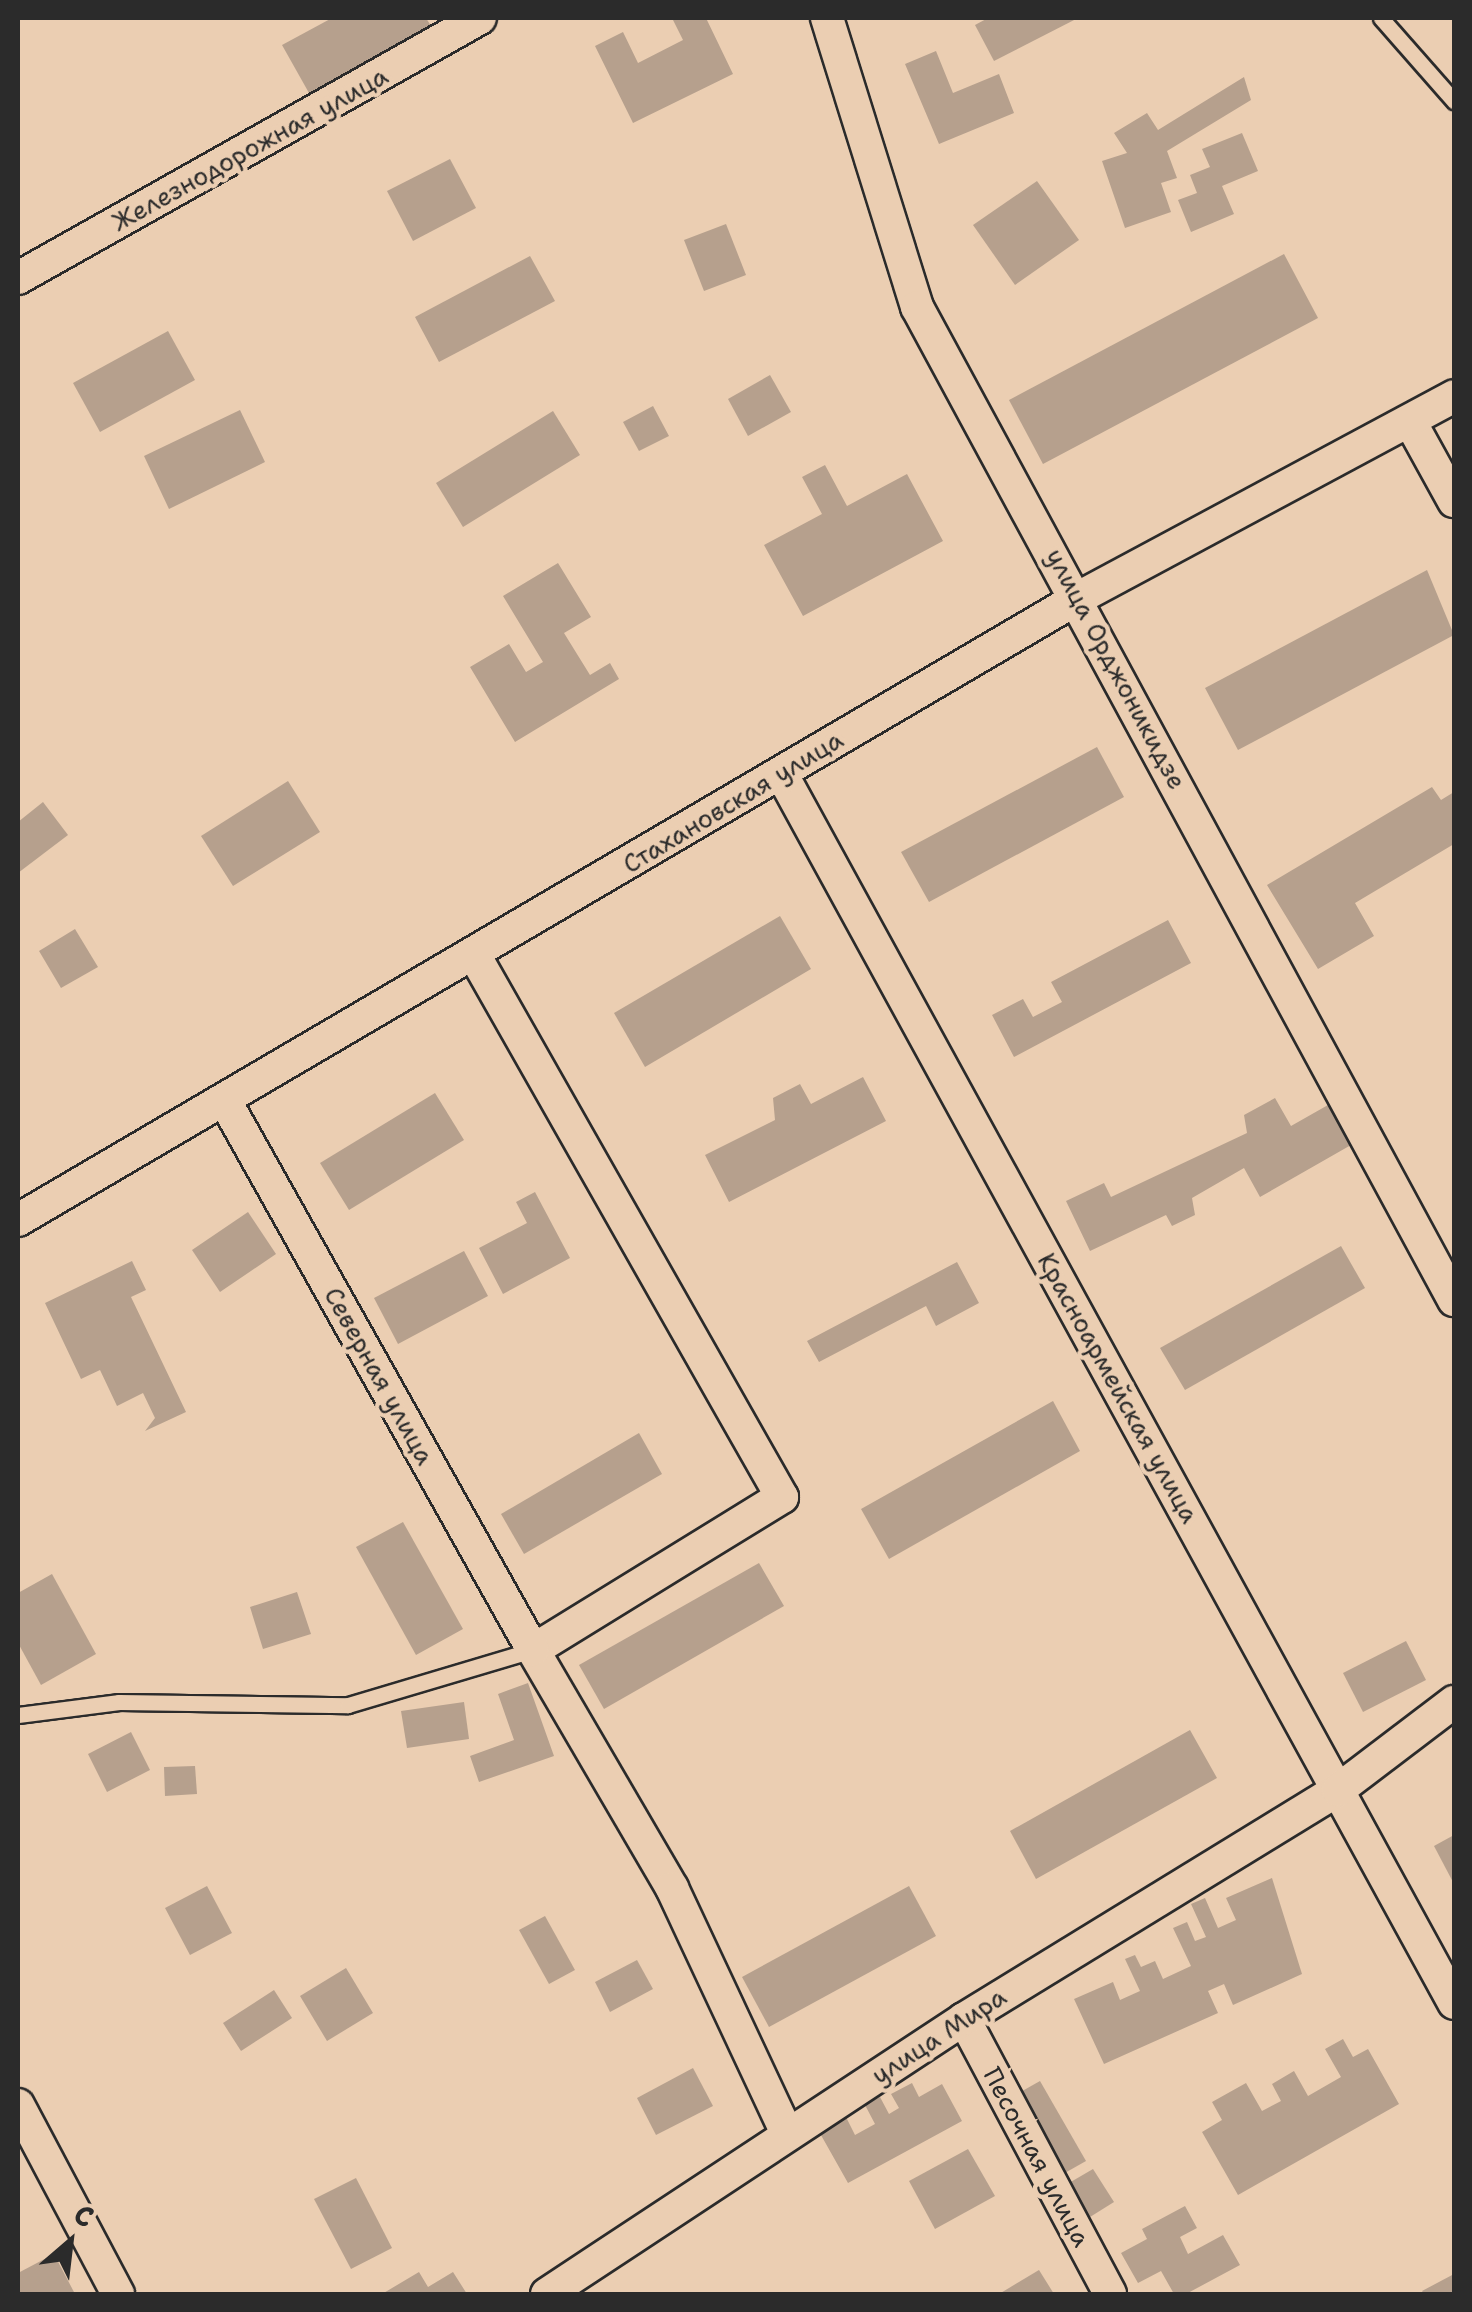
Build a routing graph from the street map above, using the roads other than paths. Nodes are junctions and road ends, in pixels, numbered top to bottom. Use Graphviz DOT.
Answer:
graph roads {
  1 [pos="480,18"];
  2 [pos="827,18"];
  3 [pos="1381,18"];
  4 [pos="1454,101"];
  5 [pos="18,278"];
  6 [pos="1454,396"];
  7 [pos="1412,425"];
  8 [pos="1454,501"];
  9 [pos="1078,598"];
  10 [pos="781,773"];
  11 [pos="476,958"];
  12 [pos="225,1101"];
  13 [pos="18,1220"];
  14 [pos="1454,1300"];
  15 [pos="541,1646"];
  16 [pos="1454,1702"];
  17 [pos="18,1715"];
  18 [pos="1338,1790"];
  19 [pos="1454,2003"];
  20 [pos="964,2019"];
  21 [pos="18,2105"];
  22 [pos="788,2134"];
  23 [pos="118,2294"];
  24 [pos="547,2294"];
  25 [pos="1110,2294"];
  1 -- 5 [label="street, Железнодорожная улица"];
  2 -- 9 [label="street, улица Орджоникидзе"];
  3 -- 4 [label="lane"];
  6 -- 7 [label="street, Стахановская улица"];
  7 -- 8 [label="street"];
  7 -- 9 [label="street, Стахановская улица"];
  9 -- 10 [label="street, Стахановская улица"];
  9 -- 14 [label="street, улица Орджоникидзе"];
  10 -- 11 [label="street, Стахановская улица"];
  10 -- 18 [label="street, Красноармейская улица"];
  11 -- 12 [label="street, Стахановская улица"];
  11 -- 15 [label="street"];
  12 -- 13 [label="street, Стахановская улица"];
  12 -- 15 [label="street, Северная улица"];
  15 -- 17 [label="lane"];
  15 -- 22 [label="street, Северная улица"];
  16 -- 18 [label="street"];
  18 -- 19 [label="street, Красноармейская улица"];
  18 -- 20 [label="street, улица Мира"];
  20 -- 22 [label="street, улица Мира"];
  20 -- 25 [label="street, Песочная улица"];
  21 -- 23 [label="street"];
  22 -- 24 [label="street, улица Мира"];
}
